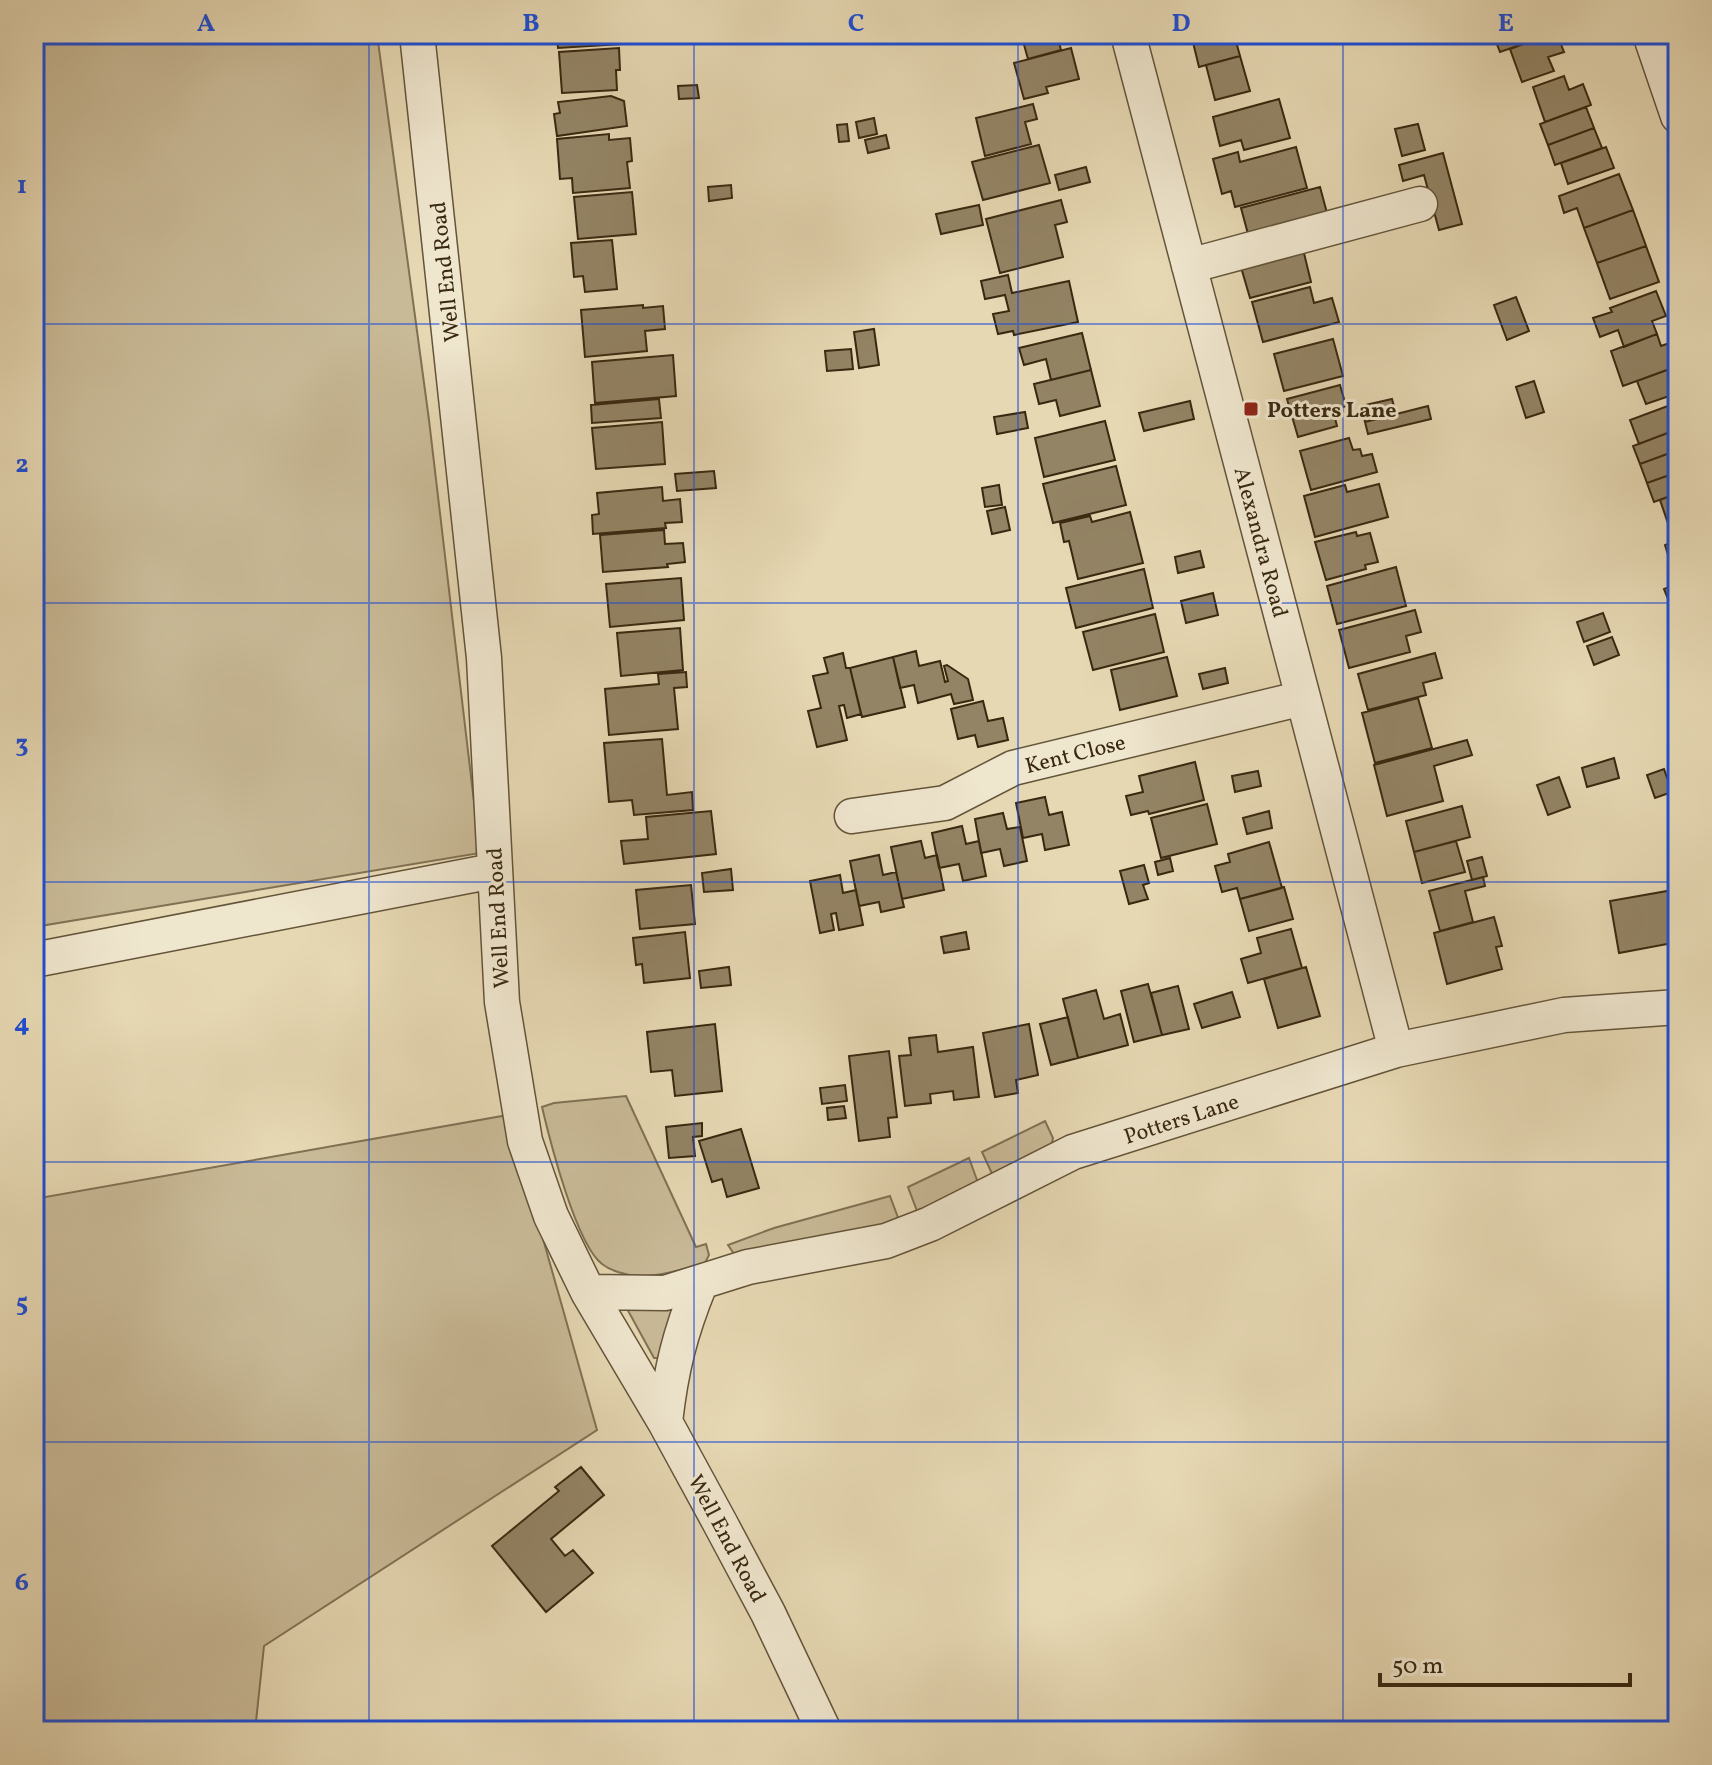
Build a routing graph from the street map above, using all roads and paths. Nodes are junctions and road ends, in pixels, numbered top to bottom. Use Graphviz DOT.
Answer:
graph roads {
  1 [pos="417,34"];
  2 [pos="1128,34"];
  3 [pos="1650,34"];
  4 [pos="1678,116"];
  5 [pos="1420,204"];
  6 [pos="1189,266"];
  7 [pos="1303,698"];
  8 [pos="852,816"];
  9 [pos="493,871"];
  10 [pos="34,960"];
  11 [pos="1678,1007"];
  12 [pos="1396,1050"];
  13 [pos="700,1284"];
  14 [pos="588,1292"];
  15 [pos="665,1422"];
  16 [pos="824,1731"];
  1 -- 9 [label="street, Well End Road"];
  2 -- 6 [label="street, Alexandra Road"];
  3 -- 4 [label="street"];
  5 -- 6 [label="street"];
  6 -- 7 [label="street, Alexandra Road"];
  7 -- 8 [label="street, Kent Close"];
  7 -- 12 [label="street, Alexandra Road"];
  9 -- 10 [label="street"];
  9 -- 14 [label="street, Well End Road"];
  11 -- 12 [label="street, Potters Lane"];
  12 -- 13 [label="street, Potters Lane"];
  13 -- 14 [label="street, Potters Lane"];
  13 -- 15 [label="street"];
  14 -- 15 [label="street, Well End Road"];
  15 -- 16 [label="street, Well End Road"];
}
